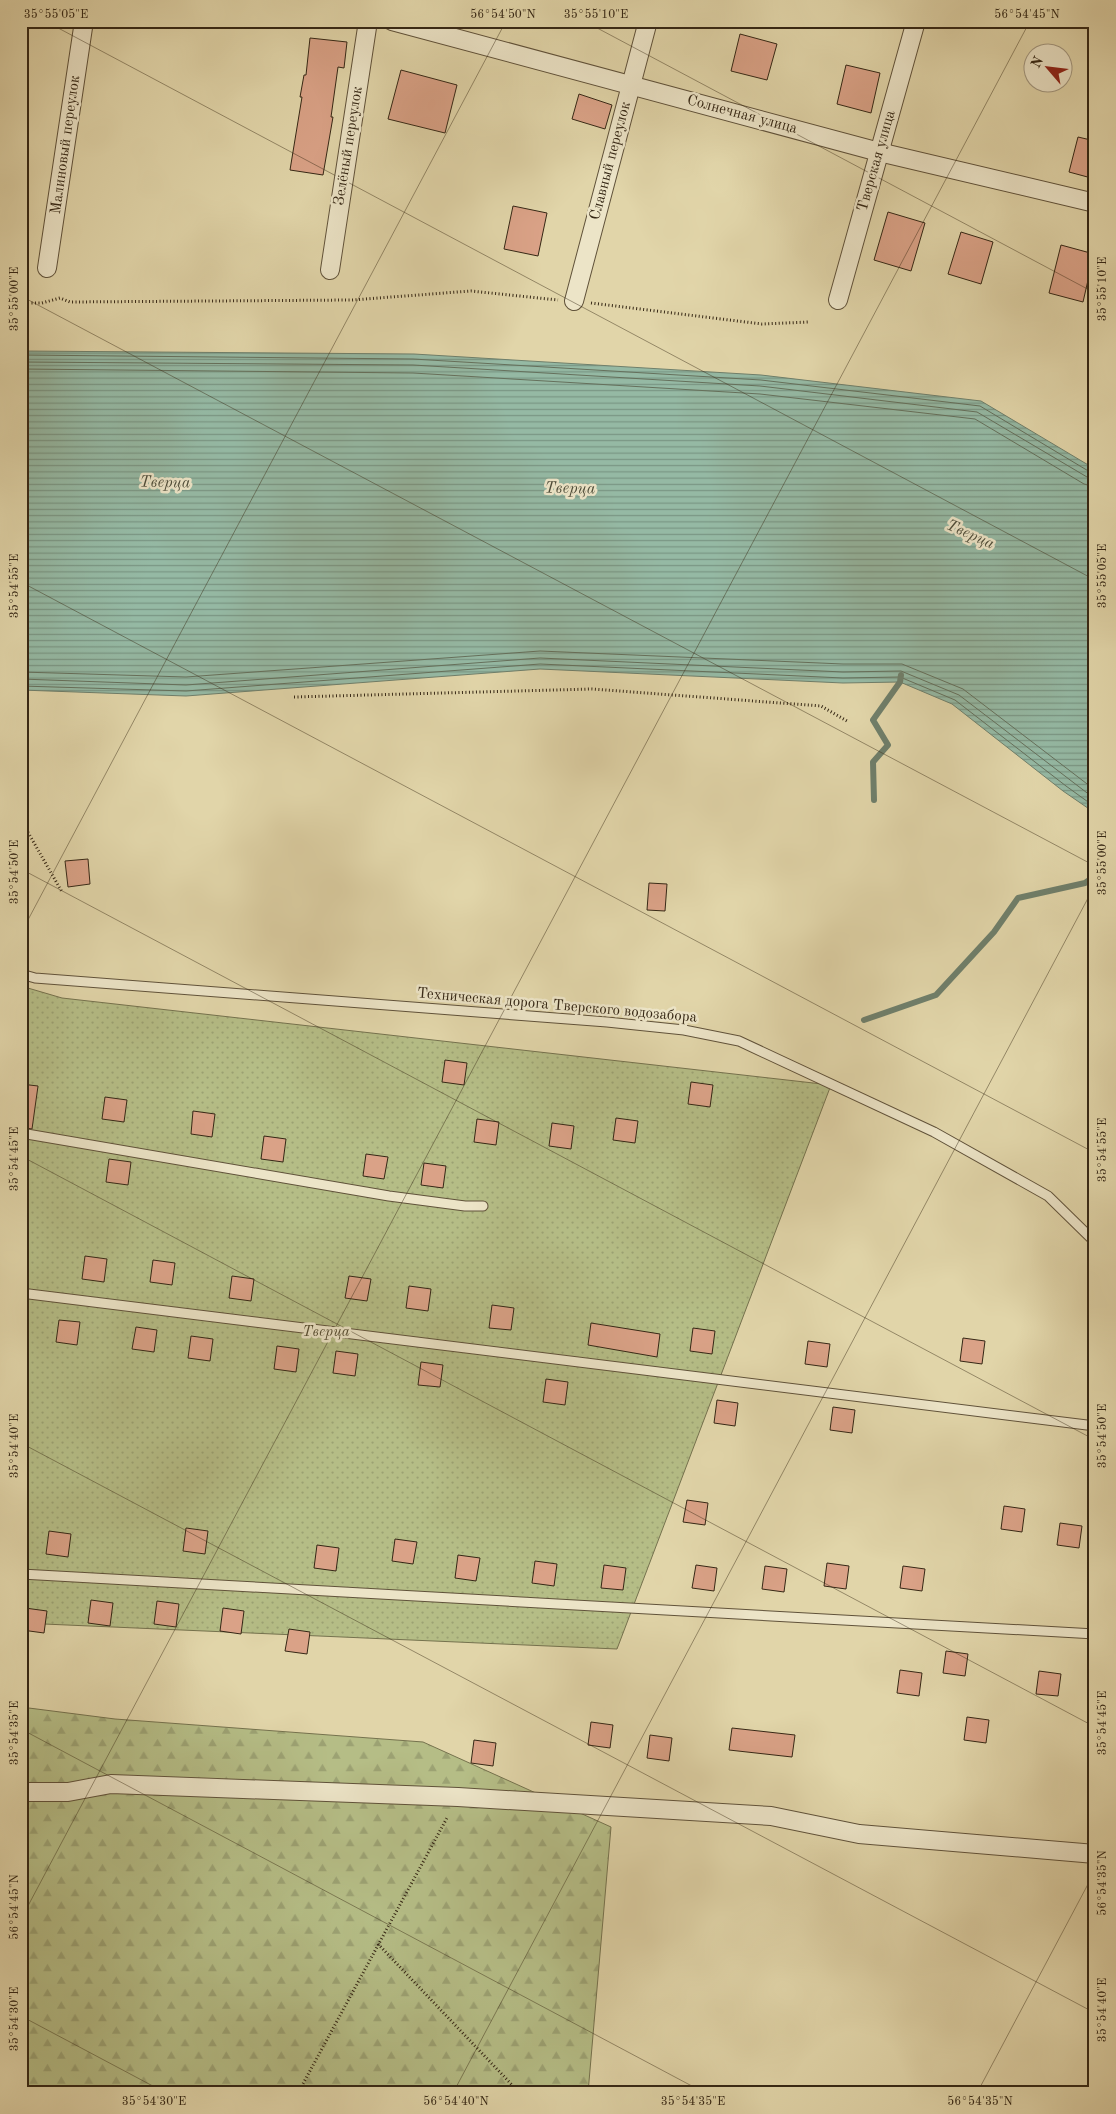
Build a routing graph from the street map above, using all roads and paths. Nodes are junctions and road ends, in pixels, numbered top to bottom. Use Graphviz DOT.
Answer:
graph roads {
  1 [pos="84,21"];
  2 [pos="368,21"];
  3 [pos="392,21"];
  4 [pos="648,21"];
  5 [pos="916,21"];
  6 [pos="631,85"];
  7 [pos="879,152"];
  8 [pos="1095,203"];
  9 [pos="47,268"];
  10 [pos="330,270"];
  11 [pos="838,300"];
  12 [pos="574,301"];
  13 [pos="21,303"];
  14 [pos="809,322"];
  15 [pos="294,697"];
  16 [pos="847,721"];
  17 [pos="21,820"];
  18 [pos="62,892"];
  19 [pos="21,974"];
  20 [pos="21,1133"];
  21 [pos="483,1206"];
  22 [pos="1095,1242"];
  23 [pos="21,1293"];
  24 [pos="1095,1426"];
  25 [pos="21,1574"];
  26 [pos="1095,1634"];
  27 [pos="21,1792"];
  28 [pos="458,1798"];
  29 [pos="1095,1854"];
  30 [pos="378,1944"];
  31 [pos="298,2093"];
  32 [pos="517,2093"];
  1 -- 9 [label="street, Малиновый переулок"];
  2 -- 10 [label="street, Зелёный переулок"];
  3 -- 6 [label="street, Солнечная улица"];
  4 -- 6 [label="street, Славный переулок"];
  5 -- 7 [label="street, Тверская улица"];
  6 -- 7 [label="street, Солнечная улица"];
  6 -- 12 [label="street, Славный переулок"];
  7 -- 8 [label="street, Солнечная улица"];
  7 -- 11 [label="street, Тверская улица"];
  12 -- 13 [label="path"];
  12 -- 14 [label="path"];
  15 -- 16 [label="path"];
  17 -- 18 [label="path"];
  19 -- 22 [label="lane, Техническая дорога Тверского водозабора"];
  20 -- 21 [label="lane"];
  23 -- 24 [label="lane"];
  25 -- 26 [label="lane"];
  27 -- 28 [label="street"];
  28 -- 29 [label="street"];
  28 -- 30 [label="path"];
  30 -- 31 [label="path"];
  30 -- 32 [label="path"];
}
